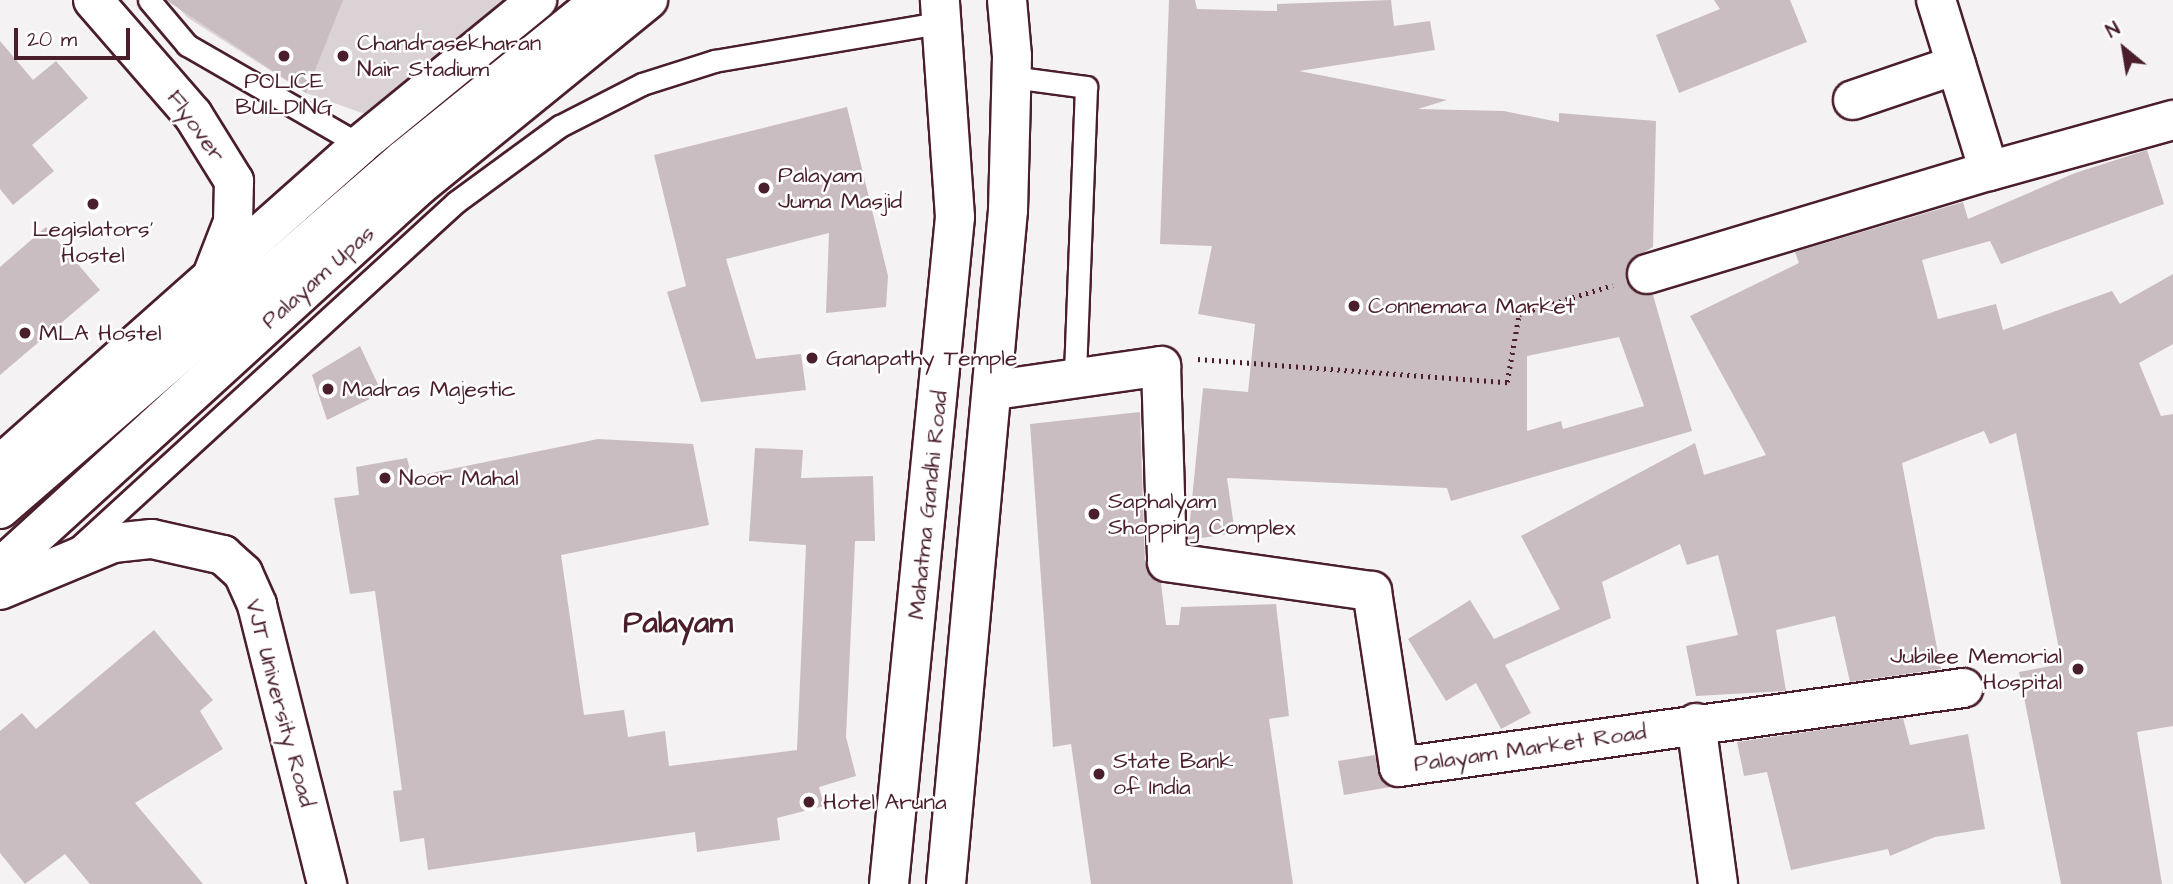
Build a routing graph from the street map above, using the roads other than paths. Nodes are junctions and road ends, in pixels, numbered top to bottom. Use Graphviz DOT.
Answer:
graph roads {
  1 [pos="93,0"];
  2 [pos="149,0"];
  3 [pos="537,0"];
  4 [pos="601,0"];
  5 [pos="648,0"];
  6 [pos="1006,0"];
  7 [pos="1936,0"];
  8 [pos="942,11"];
  9 [pos="1956,65"];
  10 [pos="1012,77"];
  11 [pos="1853,100"];
  12 [pos="2173,120"];
  13 [pos="360,145"];
  14 [pos="1989,172"];
  15 [pos="213,274"];
  16 [pos="1647,274"];
  17 [pos="1075,376"];
  18 [pos="995,390"];
  19 [pos="0,465"];
  20 [pos="0,509"];
  21 [pos="68,557"];
  22 [pos="0,568"];
  23 [pos="0,590"];
  24 [pos="1963,688"];
  25 [pos="1696,723"];
  26 [pos="327,884"];
  27 [pos="889,884"];
  28 [pos="946,884"];
  29 [pos="1718,884"];
  1 -- 15 [label="main road, Flyover"];
  2 -- 13 [label="lane"];
  3 -- 13 [label="main road"];
  4 -- 20 [label="main road, Palayam Upas"];
  5 -- 22 [label="main road, Palayam Upas"];
  6 -- 10 [label="main road"];
  7 -- 9 [label="main road"];
  8 -- 21 [label="lane"];
  8 -- 27 [label="main road, Mahatma Gandhi Road"];
  9 -- 11 [label="main road"];
  9 -- 14 [label="main road"];
  10 -- 17 [label="lane"];
  10 -- 18 [label="main road"];
  12 -- 14 [label="main road"];
  13 -- 15 [label="main road"];
  14 -- 16 [label="main road"];
  15 -- 19 [label="main road"];
  17 -- 18 [label="main road"];
  17 -- 25 [label="main road, Palayam Market Road"];
  18 -- 28 [label="main road"];
  21 -- 23 [label="main road, VJT University Road"];
  21 -- 26 [label="main road, VJT University Road"];
  24 -- 25 [label="main road, Palayam Market Road"];
  25 -- 29 [label="main road"];
}
